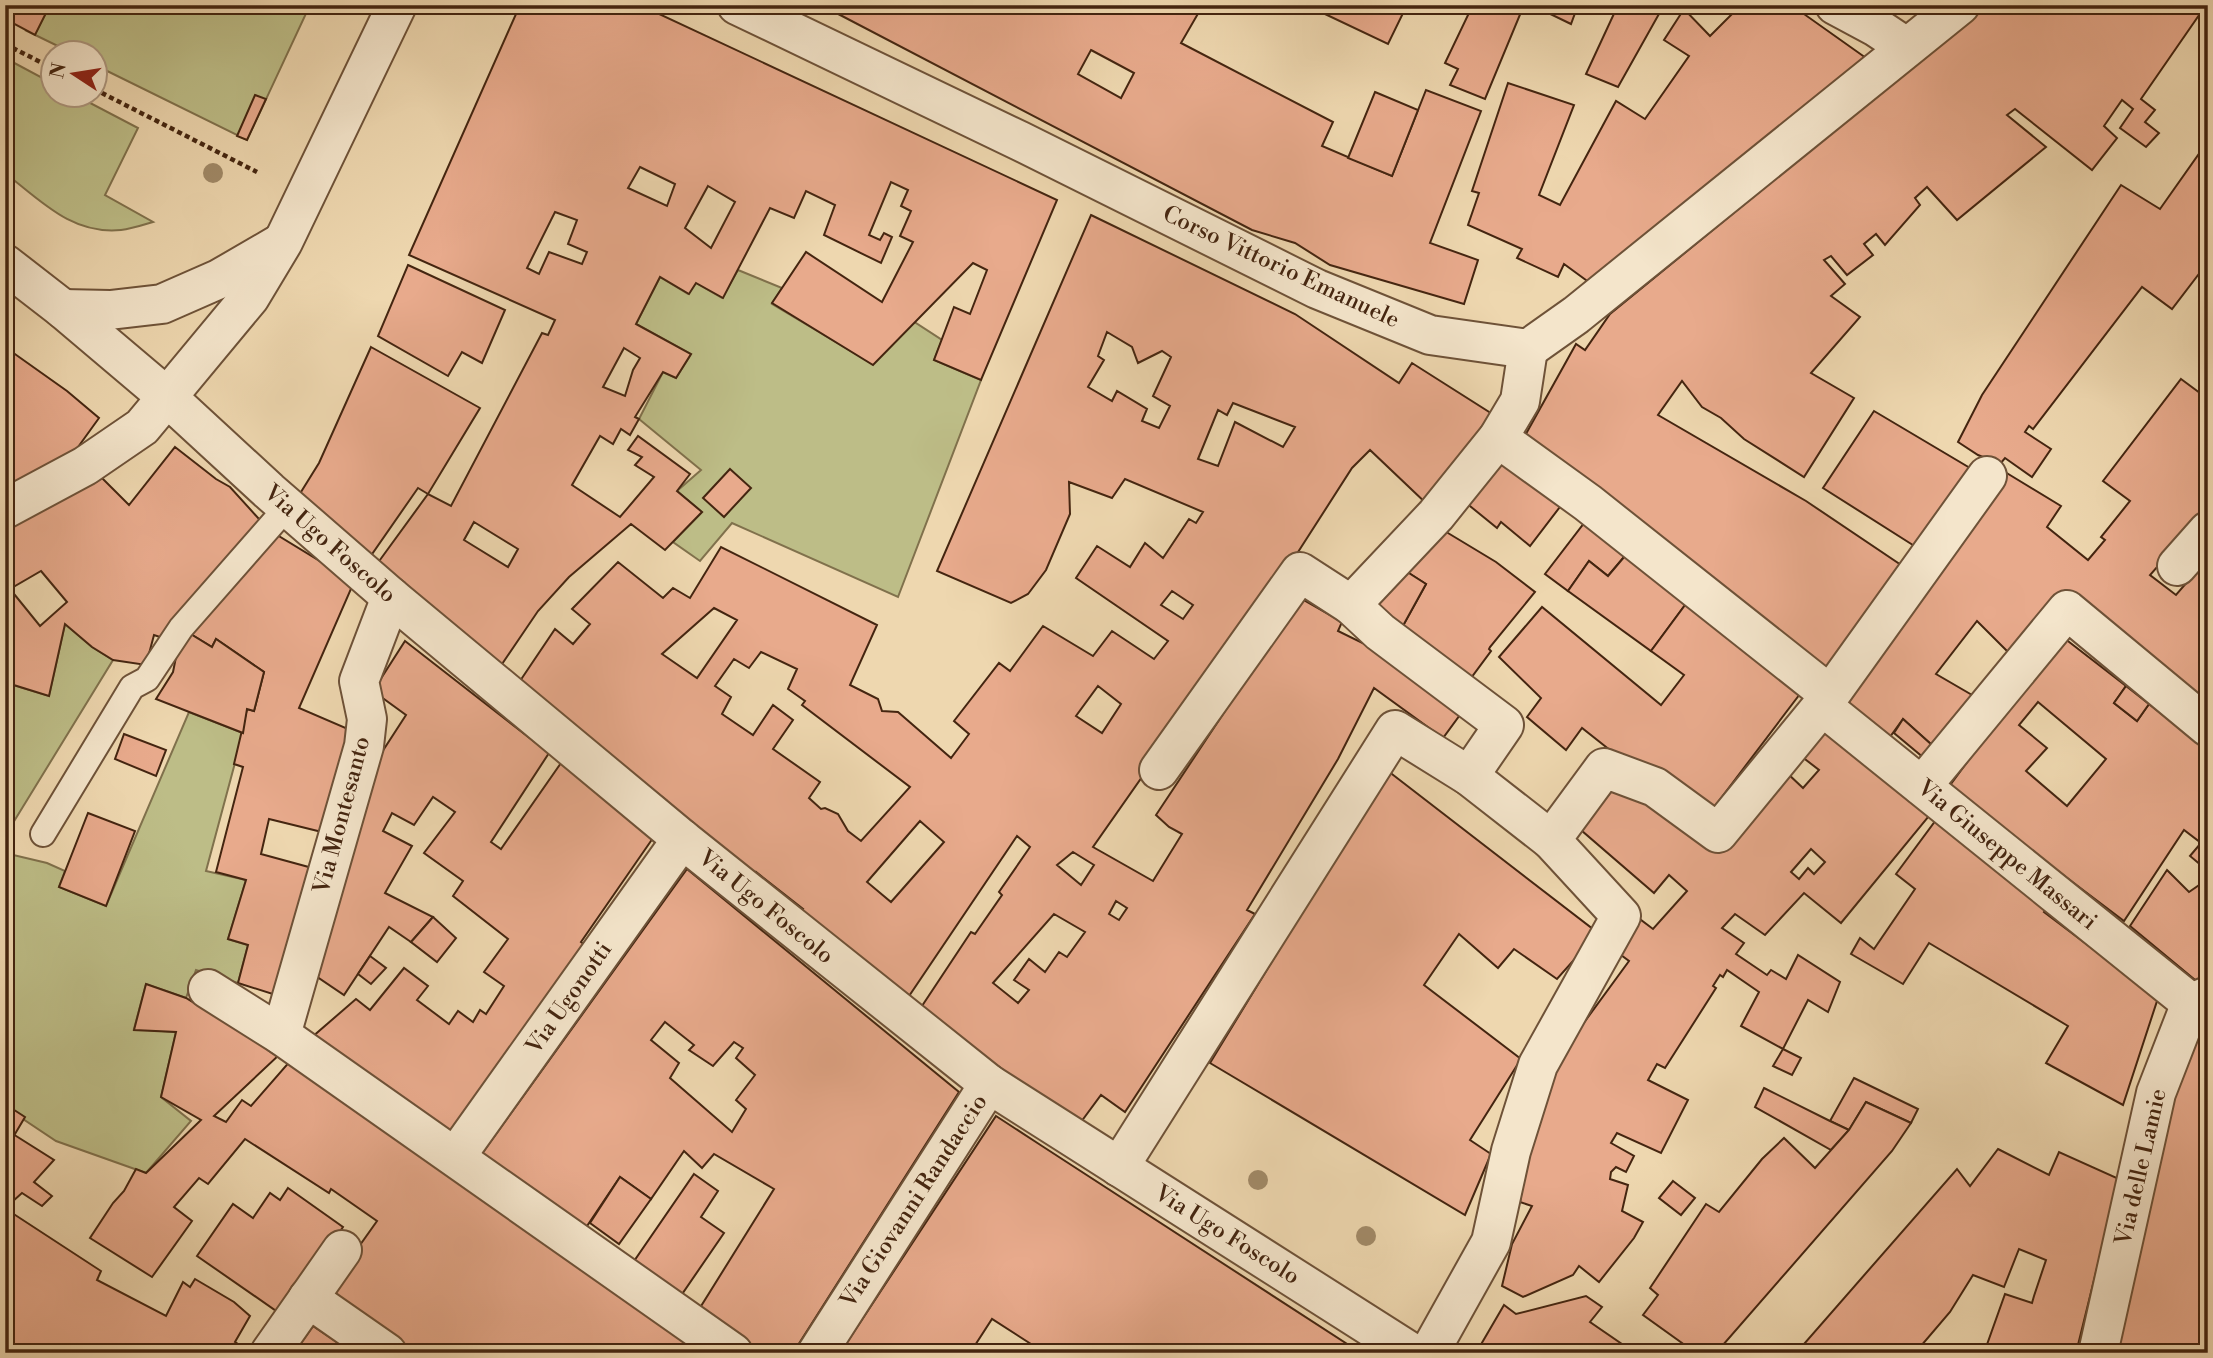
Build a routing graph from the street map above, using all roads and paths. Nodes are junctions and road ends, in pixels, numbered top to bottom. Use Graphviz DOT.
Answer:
graph roads {
  1 [pos="397,5"];
  2 [pos="737,5"];
  3 [pos="1835,5"];
  4 [pos="1960,5"];
  5 [pos="5,44"];
  6 [pos="1906,47"];
  7 [pos="38,61"];
  8 [pos="108,96"];
  9 [pos="257,172"];
  10 [pos="283,242"];
  11 [pos="5,264"];
  12 [pos="63,309"];
  13 [pos="1528,349"];
  14 [pos="167,397"];
  15 [pos="1498,438"];
  16 [pos="1987,476"];
  17 [pos="288,506"];
  18 [pos="5,509"];
  19 [pos="2208,531"];
  20 [pos="2177,566"];
  21 [pos="391,597"];
  22 [pos="1352,606"];
  23 [pos="1825,700"];
  24 [pos="2208,727"];
  25 [pos="1159,770"];
  26 [pos="1469,776"];
  27 [pos="1922,786"];
  28 [pos="43,834"];
  29 [pos="681,839"];
  30 [pos="1551,840"];
  31 [pos="208,989"];
  32 [pos="2202,1003"];
  33 [pos="281,1035"];
  34 [pos="989,1084"];
  35 [pos="456,1156"];
  36 [pos="1119,1167"];
  37 [pos="342,1250"];
  38 [pos="308,1298"];
  39 [pos="270,1353"];
  40 [pos="387,1353"];
  41 [pos="733,1353"];
  42 [pos="817,1353"];
  43 [pos="1412,1353"];
  44 [pos="1429,1353"];
  45 [pos="2098,1353"];
  1 -- 10 [label="street"];
  2 -- 13 [label="street, Corso Vittorio Emanuele"];
  3 -- 6 [label="street"];
  4 -- 6 [label="street"];
  5 -- 7 [label="path"];
  6 -- 13 [label="street"];
  8 -- 9 [label="path"];
  10 -- 12 [label="street"];
  10 -- 14 [label="street"];
  11 -- 12 [label="street, Via Ugo Foscolo"];
  12 -- 14 [label="street, Via Ugo Foscolo"];
  13 -- 15 [label="street"];
  14 -- 17 [label="street, Via Ugo Foscolo"];
  14 -- 18 [label="street"];
  15 -- 22 [label="street"];
  15 -- 23 [label="street, Via Giuseppe Massari"];
  16 -- 23 [label="street"];
  17 -- 21 [label="street, Via Ugo Foscolo"];
  17 -- 28 [label="lane"];
  19 -- 20 [label="street"];
  21 -- 29 [label="street, Via Ugo Foscolo"];
  21 -- 33 [label="street, Via Montesanto"];
  22 -- 25 [label="street"];
  22 -- 26 [label="street"];
  23 -- 27 [label="street, Via Giuseppe Massari"];
  23 -- 30 [label="street"];
  24 -- 27 [label="street"];
  26 -- 30 [label="street"];
  26 -- 36 [label="street"];
  27 -- 32 [label="street, Via Giuseppe Massari"];
  29 -- 34 [label="street, Via Ugo Foscolo"];
  29 -- 35 [label="street, Via Ugonotti"];
  30 -- 44 [label="street"];
  31 -- 33 [label="street"];
  32 -- 45 [label="street, Via delle Lamie"];
  33 -- 35 [label="street"];
  34 -- 36 [label="street, Via Ugo Foscolo"];
  34 -- 42 [label="street, Via Giovanni Randaccio"];
  35 -- 41 [label="street"];
  36 -- 43 [label="street, Via Ugo Foscolo"];
  37 -- 38 [label="street"];
  38 -- 39 [label="street"];
  38 -- 40 [label="street"];
}
